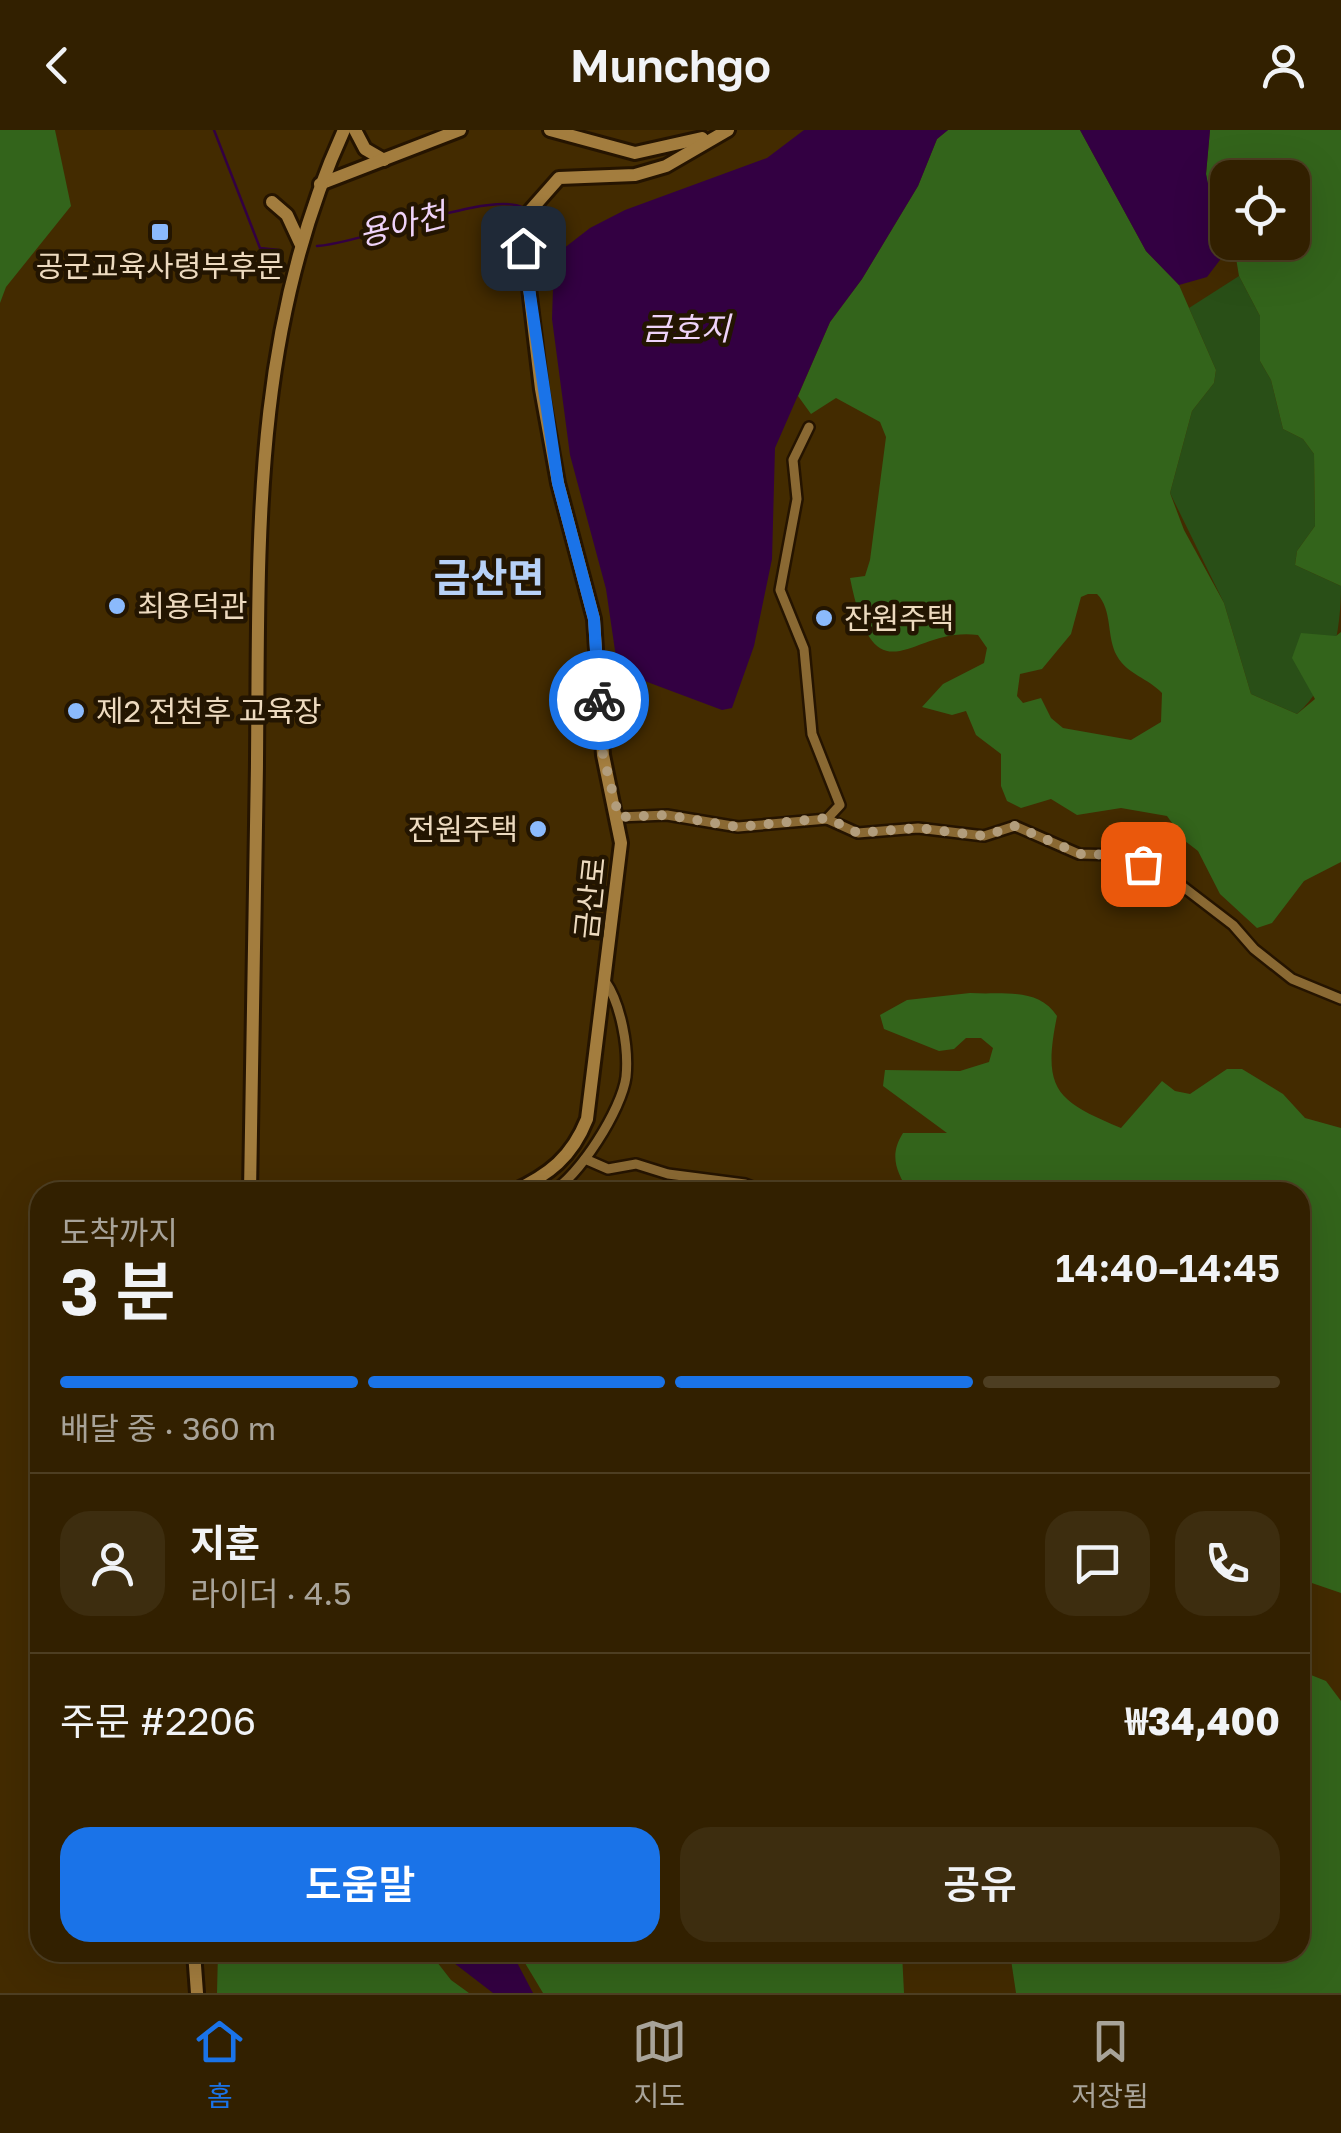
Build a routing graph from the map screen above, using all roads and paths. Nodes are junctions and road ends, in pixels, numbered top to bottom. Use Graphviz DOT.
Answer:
graph roads {
  1 [pos="344,130"];
  2 [pos="355,130"];
  3 [pos="460,130"];
  4 [pos="550,130"];
  5 [pos="725,130"];
  6 [pos="384,160"];
  7 [pos="320,184"];
  8 [pos="272,202"];
  9 [pos="300,243"];
  10 [pos="808,426"];
  11 [pos="619,817"];
  12 [pos="827,818"];
  13 [pos="605,980"];
  14 [pos="1341,999"];
  15 [pos="586,1158"];
  16 [pos="250,1182"];
  17 [pos="530,1182"];
  18 [pos="561,1182"];
  19 [pos="729,1182"];
  20 [pos="195,1962"];
  21 [pos="197,1993"];
  1 -- 7 [label="street"];
  2 -- 6 [label="street"];
  3 -- 6 [label="street"];
  4 -- 5 [label="street"];
  5 -- 11 [label="street, 금산로"];
  6 -- 7 [label="street"];
  7 -- 9 [label="street"];
  8 -- 9 [label="street"];
  9 -- 16 [label="street"];
  10 -- 12 [label="street"];
  11 -- 12 [label="street"];
  11 -- 13 [label="street, 금산로"];
  12 -- 14 [label="street"];
  13 -- 15 [label="street"];
  13 -- 17 [label="street, 금산로"];
  15 -- 18 [label="street"];
  15 -- 19 [label="street"];
  20 -- 21 [label="street"];
}
